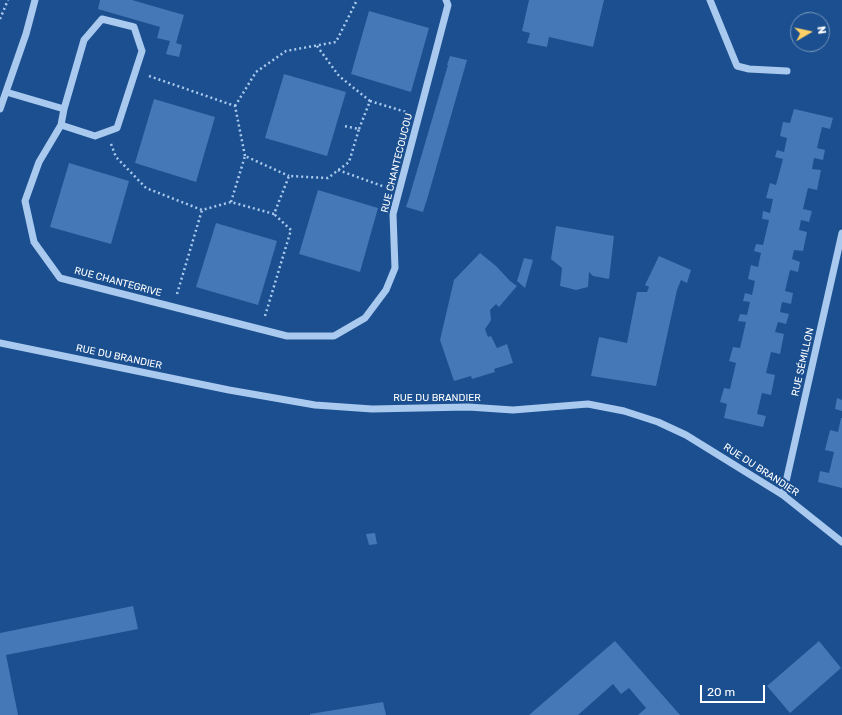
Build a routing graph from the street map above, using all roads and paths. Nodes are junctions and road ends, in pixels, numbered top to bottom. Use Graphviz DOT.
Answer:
graph roads {
  1 [pos="8,0"];
  2 [pos="35,0"];
  3 [pos="357,0"];
  4 [pos="446,0"];
  5 [pos="710,0"];
  6 [pos="0,19"];
  7 [pos="317,46"];
  8 [pos="135,71"];
  9 [pos="787,71"];
  10 [pos="6,92"];
  11 [pos="370,101"];
  12 [pos="235,106"];
  13 [pos="0,109"];
  14 [pos="64,109"];
  15 [pos="419,116"];
  16 [pos="61,125"];
  17 [pos="344,126"];
  18 [pos="359,129"];
  19 [pos="107,132"];
  20 [pos="245,156"];
  21 [pos="338,170"];
  22 [pos="289,176"];
  23 [pos="399,192"];
  24 [pos="231,202"];
  25 [pos="202,210"];
  26 [pos="274,214"];
  27 [pos="842,233"];
  28 [pos="173,307"];
  29 [pos="261,330"];
  30 [pos="0,343"];
  31 [pos="783,495"];
  32 [pos="842,542"];
  1 -- 6 [label="path"];
  2 -- 10 [label="street"];
  3 -- 7 [label="path"];
  4 -- 15 [label="street, RUE CHANTECOUCOU"];
  5 -- 9 [label="street"];
  7 -- 11 [label="path"];
  7 -- 12 [label="path"];
  8 -- 12 [label="path"];
  8 -- 14 [label="street, RUE CHANTEGRIVE"];
  8 -- 19 [label="street, RUE CHANTEGRIVE"];
  10 -- 13 [label="street"];
  10 -- 14 [label="street"];
  11 -- 15 [label="path"];
  11 -- 18 [label="path"];
  12 -- 20 [label="path"];
  14 -- 16 [label="street, RUE CHANTEGRIVE"];
  15 -- 23 [label="street, RUE CHANTECOUCOU"];
  16 -- 19 [label="street"];
  16 -- 28 [label="street, RUE CHANTEGRIVE"];
  17 -- 18 [label="path"];
  18 -- 21 [label="path"];
  19 -- 25 [label="path"];
  20 -- 22 [label="path"];
  20 -- 24 [label="path"];
  21 -- 22 [label="path"];
  21 -- 23 [label="path"];
  22 -- 26 [label="path"];
  23 -- 29 [label="street, RUE CHANTECOUCOU"];
  24 -- 25 [label="path"];
  24 -- 26 [label="path"];
  25 -- 28 [label="path"];
  26 -- 29 [label="path"];
  27 -- 31 [label="street, RUE SÉMILLON"];
  28 -- 29 [label="street, RUE CHANTECOUCOU"];
  30 -- 31 [label="street, RUE DU BRANDIER"];
  31 -- 32 [label="street, RUE DU BRANDIER"];
}
